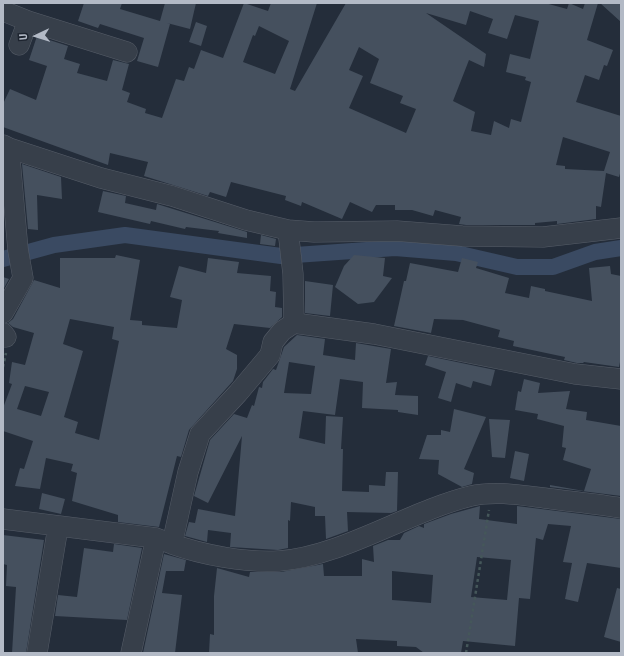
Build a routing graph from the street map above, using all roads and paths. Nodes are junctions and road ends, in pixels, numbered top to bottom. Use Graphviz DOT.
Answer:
graph roads {
  1 [pos="3,11"];
  2 [pos="28,22"];
  3 [pos="19,45"];
  4 [pos="127,52"];
  5 [pos="6,147"];
  6 [pos="621,228"];
  7 [pos="288,230"];
  8 [pos="3,313"];
  9 [pos="294,323"];
  10 [pos="621,379"];
  11 [pos="492,493"];
  12 [pos="621,508"];
  13 [pos="3,520"];
  14 [pos="58,527"];
  15 [pos="164,541"];
  16 [pos="37,653"];
  17 [pos="131,653"];
  18 [pos="466,653"];
  1 -- 2 [label="street"];
  2 -- 3 [label="street"];
  2 -- 4 [label="street"];
  5 -- 7 [label="street"];
  5 -- 8 [label="street"];
  6 -- 7 [label="street"];
  7 -- 9 [label="street"];
  9 -- 10 [label="street"];
  9 -- 15 [label="street"];
  11 -- 12 [label="street"];
  11 -- 15 [label="street"];
  11 -- 18 [label="path"];
  13 -- 14 [label="street"];
  14 -- 15 [label="street"];
  14 -- 16 [label="street"];
  15 -- 17 [label="street"];
}
